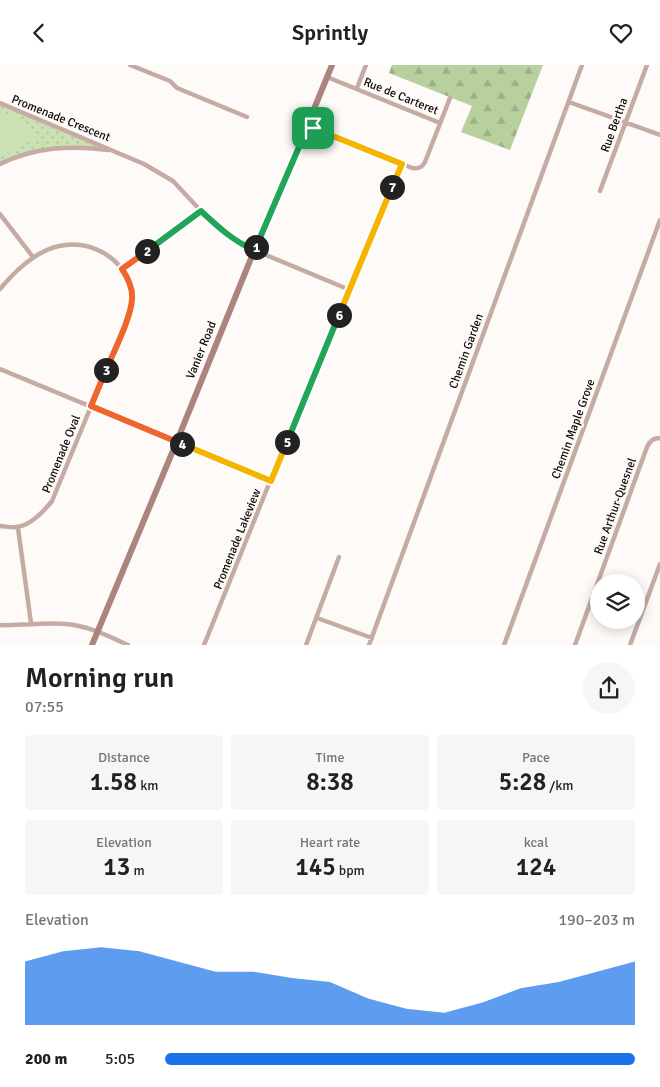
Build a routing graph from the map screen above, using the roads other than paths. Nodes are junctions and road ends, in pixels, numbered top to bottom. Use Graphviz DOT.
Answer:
graph roads {
  1 [pos="130,65"];
  2 [pos="146,65"];
  3 [pos="332,65"];
  4 [pos="366,65"];
  5 [pos="582,65"];
  6 [pos="647,65"];
  7 [pos="144,71"];
  8 [pos="327,77"];
  9 [pos="357,89"];
  10 [pos="450,98"];
  11 [pos="569,101"];
  12 [pos="0,103"];
  13 [pos="246,117"];
  14 [pos="626,122"];
  15 [pos="440,123"];
  16 [pos="308,126"];
  17 [pos="660,135"];
  18 [pos="115,151"];
  19 [pos="0,164"];
  20 [pos="402,164"];
  21 [pos="600,191"];
  22 [pos="201,211"];
  23 [pos="0,214"];
  24 [pos="660,220"];
  25 [pos="254,250"];
  26 [pos="33,257"];
  27 [pos="122,269"];
  28 [pos="0,289"];
  29 [pos="350,290"];
  30 [pos="0,369"];
  31 [pos="91,406"];
  32 [pos="660,438"];
  33 [pos="177,441"];
  34 [pos="271,481"];
  35 [pos="0,526"];
  36 [pos="18,527"];
  37 [pos="339,557"];
  38 [pos="660,564"];
  39 [pos="317,617"];
  40 [pos="31,623"];
  41 [pos="0,625"];
  42 [pos="98,631"];
  43 [pos="372,638"];
  44 [pos="92,645"];
  45 [pos="128,645"];
  46 [pos="204,645"];
  47 [pos="306,645"];
  48 [pos="369,645"];
  49 [pos="504,645"];
  50 [pos="575,645"];
  51 [pos="630,645"];
  1 -- 7 [label="street"];
  2 -- 7 [label="street"];
  3 -- 8 [label="street, Vanier Road"];
  4 -- 9 [label="street"];
  5 -- 11 [label="street, Chemin Garden"];
  6 -- 14 [label="street, Rue Bertha"];
  7 -- 13 [label="street"];
  8 -- 9 [label="street, Rue de Carteret"];
  8 -- 16 [label="street, Vanier Road"];
  9 -- 15 [label="street, Rue de Carteret"];
  10 -- 15 [label="street"];
  11 -- 14 [label="street"];
  11 -- 43 [label="street, Chemin Garden"];
  12 -- 18 [label="street, Promenade Crescent"];
  14 -- 17 [label="street"];
  14 -- 21 [label="street, Rue Bertha"];
  15 -- 20 [label="street"];
  16 -- 20 [label="street"];
  16 -- 25 [label="street, Vanier Road"];
  18 -- 19 [label="street, Promenade Crescent"];
  18 -- 22 [label="street, Promenade Crescent"];
  20 -- 29 [label="street, Promenade Lakeview"];
  22 -- 25 [label="street, Promenade Crescent"];
  22 -- 27 [label="street"];
  23 -- 26 [label="street"];
  24 -- 49 [label="street, Chemin Maple Grove"];
  25 -- 29 [label="street, Promenade Crescent"];
  25 -- 33 [label="street, Vanier Road"];
  26 -- 27 [label="street, Promenade Oval"];
  26 -- 28 [label="street, Promenade Oval"];
  27 -- 31 [label="street, Promenade Oval"];
  29 -- 34 [label="street, Promenade Lakeview"];
  30 -- 31 [label="street"];
  31 -- 33 [label="street"];
  31 -- 36 [label="street, Promenade Oval"];
  32 -- 50 [label="street, Rue Arthur-Quesnel"];
  33 -- 34 [label="street"];
  33 -- 42 [label="street, Vanier Road"];
  34 -- 46 [label="street, Promenade Lakeview"];
  35 -- 36 [label="street"];
  36 -- 40 [label="street"];
  37 -- 39 [label="street"];
  38 -- 51 [label="street"];
  39 -- 43 [label="street"];
  39 -- 47 [label="street"];
  40 -- 41 [label="street"];
  40 -- 42 [label="street"];
  42 -- 44 [label="street, Vanier Road"];
  42 -- 45 [label="street"];
  43 -- 48 [label="street, Chemin Garden"];
}
